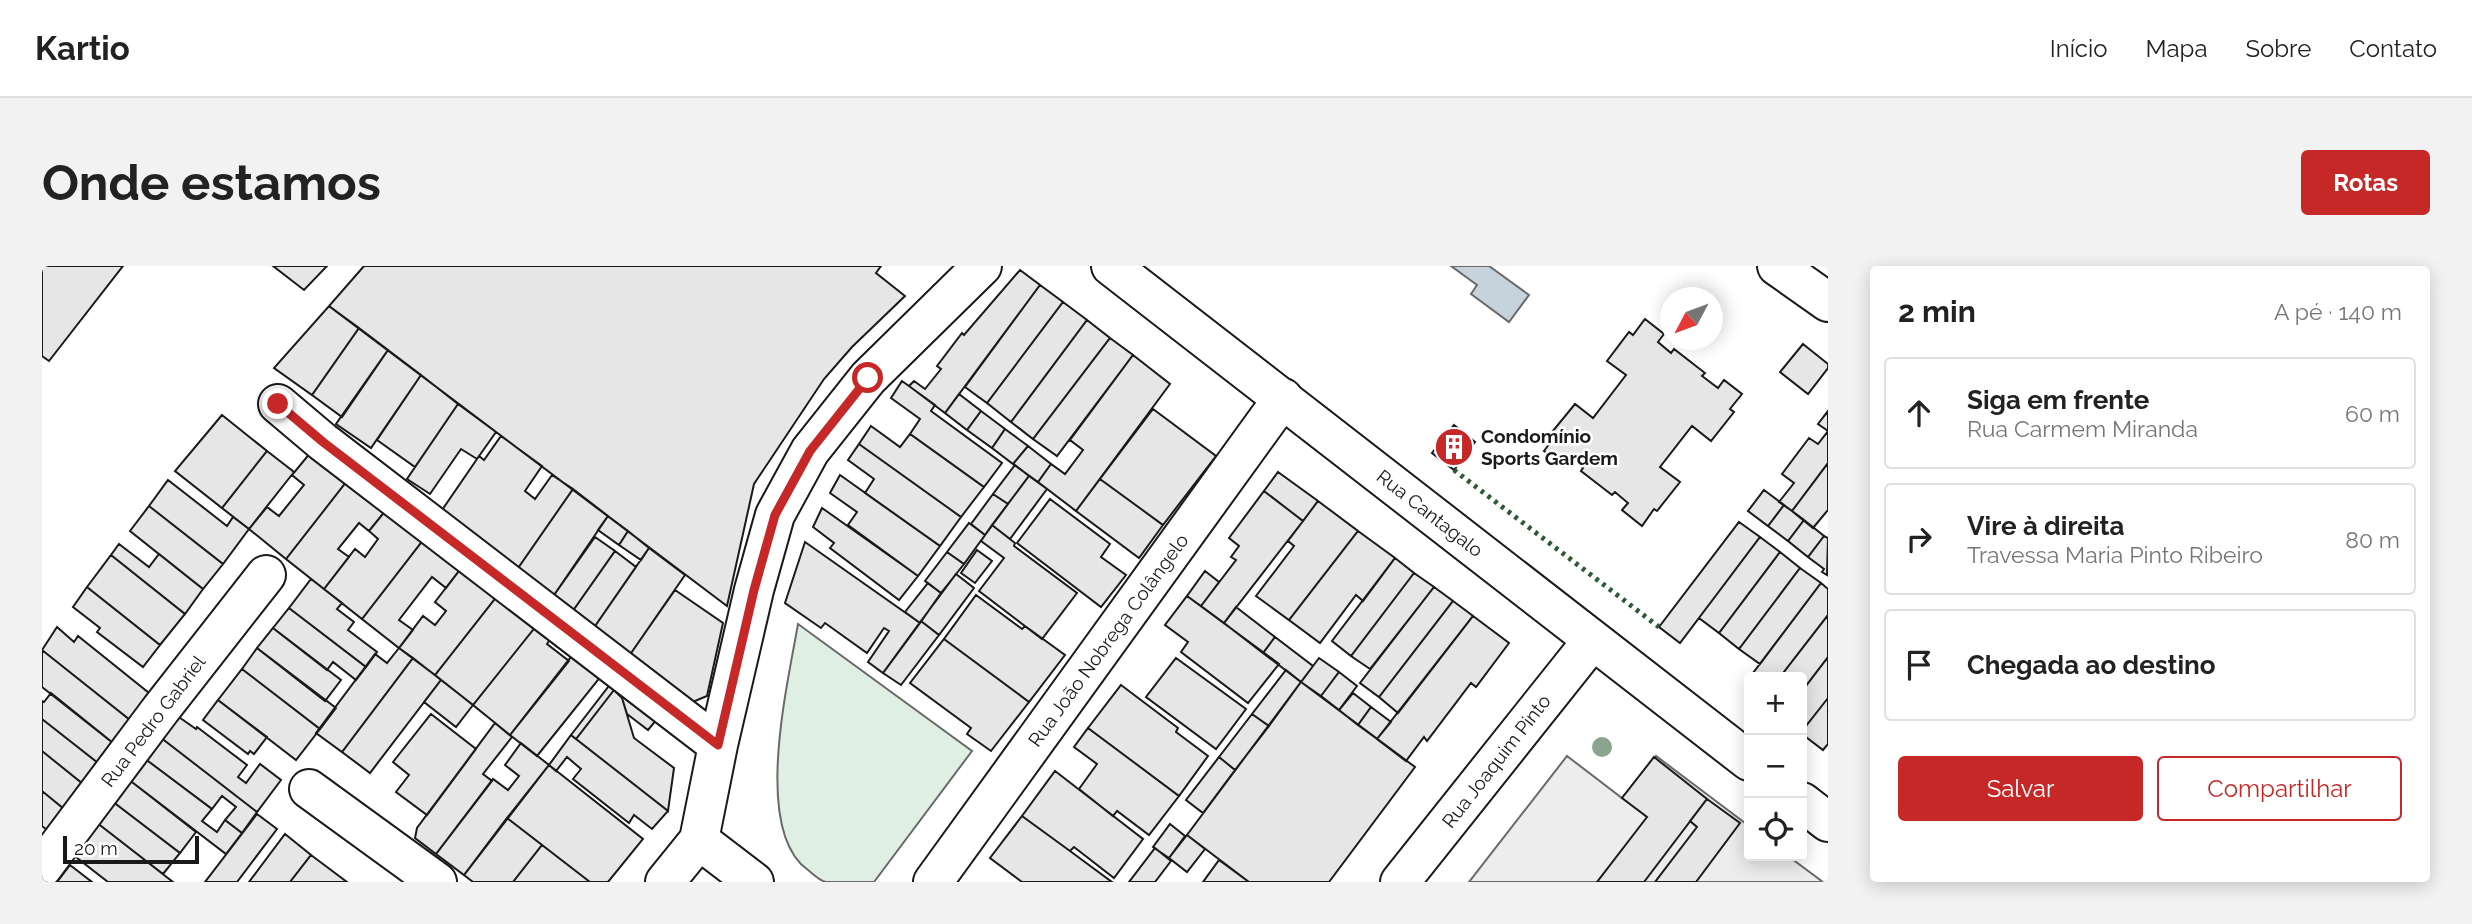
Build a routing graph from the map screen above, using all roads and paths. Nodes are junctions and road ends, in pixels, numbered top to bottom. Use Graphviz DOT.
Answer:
graph roads {
  1 [pos="982,266"];
  2 [pos="1111,266"];
  3 [pos="1777,266"];
  4 [pos="1828,302"];
  5 [pos="1283,398"];
  6 [pos="278,404"];
  7 [pos="266,575"];
  8 [pos="1592,641"];
  9 [pos="718,745"];
  10 [pos="1744,757"];
  11 [pos="309,789"];
  12 [pos="1807,806"];
  13 [pos="1828,822"];
  14 [pos="699,840"];
  15 [pos="42,868"];
  16 [pos="438,882"];
  17 [pos="665,882"];
  18 [pos="754,882"];
  19 [pos="933,882"];
  20 [pos="1400,882"];
  1 -- 9 [label="street"];
  2 -- 5 [label="street, Rua Cantagalo"];
  3 -- 4 [label="street"];
  5 -- 8 [label="street, Rua Cantagalo"];
  5 -- 19 [label="street, Rua João Nobrega Colângelo"];
  6 -- 9 [label="street"];
  7 -- 15 [label="street, Rua Pedro Gabriel"];
  8 -- 10 [label="street, Rua Cantagalo"];
  8 -- 20 [label="street, Rua Joaquim Pinto"];
  9 -- 14 [label="street"];
  11 -- 16 [label="street"];
  12 -- 13 [label="street"];
  14 -- 17 [label="street"];
  14 -- 18 [label="street"];
}
